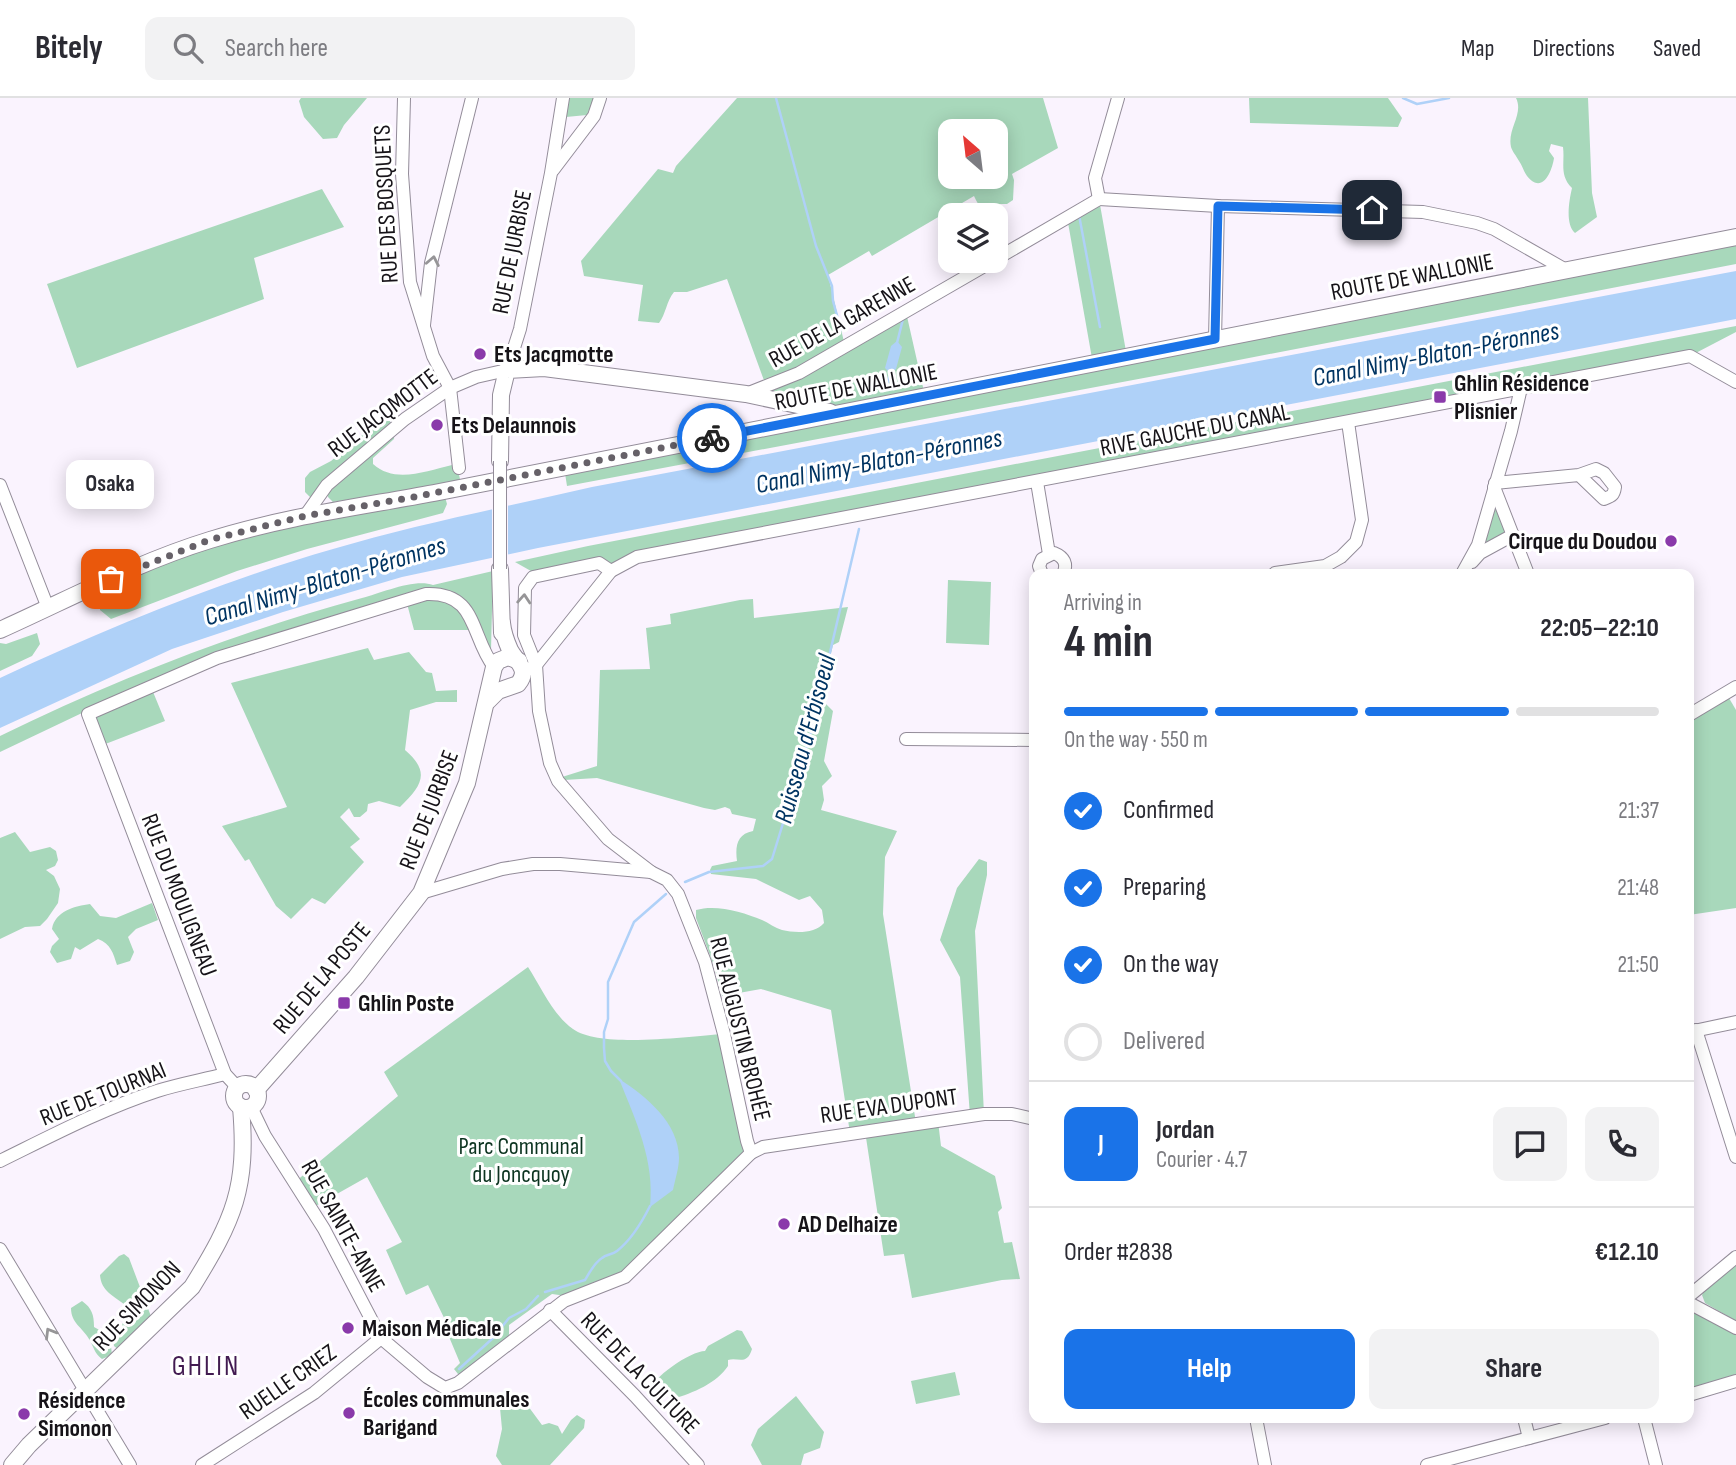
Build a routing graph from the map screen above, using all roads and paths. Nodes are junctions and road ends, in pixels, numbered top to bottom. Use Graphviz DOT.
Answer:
graph roads {
  1 [pos="404,98"];
  2 [pos="472,98"];
  3 [pos="563,98"];
  4 [pos="600,98"];
  5 [pos="1118,98"];
  6 [pos="551,173"];
  7 [pos="1099,199"];
  8 [pos="1218,206"];
  9 [pos="1736,237"];
  10 [pos="1008,252"];
  11 [pos="1566,270"];
  12 [pos="972,273"];
  13 [pos="424,328"];
  14 [pos="1215,339"];
  15 [pos="507,370"];
  16 [pos="1736,382"];
  17 [pos="450,388"];
  18 [pos="1521,388"];
  19 [pos="746,394"];
  20 [pos="836,414"];
  21 [pos="1348,422"];
  22 [pos="500,461"];
  23 [pos="459,468"];
  24 [pos="1579,475"];
  25 [pos="1037,482"];
  26 [pos="0,485"];
  27 [pos="1494,485"];
  28 [pos="305,516"];
  29 [pos="1513,535"];
  30 [pos="1049,554"];
  31 [pos="500,569"];
  32 [pos="1041,569"];
  33 [pos="1065,569"];
  34 [pos="1304,569"];
  35 [pos="1465,569"];
  36 [pos="1526,569"];
  37 [pos="611,571"];
  38 [pos="48,608"];
  39 [pos="502,623"];
  40 [pos="0,630"];
  41 [pos="526,666"];
  42 [pos="496,667"];
  43 [pos="511,687"];
  44 [pos="1736,687"];
  45 [pos="488,701"];
  46 [pos="539,711"];
  47 [pos="1694,712"];
  48 [pos="906,739"];
  49 [pos="1029,740"];
  50 [pos="651,872"];
  51 [pos="421,893"];
  52 [pos="1736,1021"];
  53 [pos="1694,1031"];
  54 [pos="1694,1037"];
  55 [pos="225,1074"];
  56 [pos="237,1087"];
  57 [pos="256,1090"];
  58 [pos="246,1107"];
  59 [pos="1029,1118"];
  60 [pos="751,1153"];
  61 [pos="1736,1157"];
  62 [pos="0,1161"];
  63 [pos="0,1249"];
  64 [pos="1736,1257"];
  65 [pos="1694,1292"];
  66 [pos="1694,1306"];
  67 [pos="550,1310"];
  68 [pos="1736,1328"];
  69 [pos="382,1338"];
  70 [pos="1736,1381"];
  71 [pos="85,1392"];
  72 [pos="1694,1394"];
  73 [pos="1257,1423"];
  74 [pos="1525,1423"];
  75 [pos="1586,1423"];
  76 [pos="1645,1423"];
  77 [pos="1529,1438"];
  78 [pos="12,1465"];
  79 [pos="130,1465"];
  80 [pos="202,1465"];
  81 [pos="698,1465"];
  82 [pos="1265,1465"];
  83 [pos="1427,1465"];
  84 [pos="1656,1465"];
  1 -- 13 [label="street, RUE DES BOSQUETS"];
  13 -- 2 [label="street, one-way"];
  3 -- 6 [label="street, RUE DE JURBISE"];
  4 -- 6 [label="street"];
  5 -- 7 [label="street"];
  6 -- 15 [label="street, RUE DE JURBISE"];
  7 -- 8 [label="street"];
  7 -- 10 [label="street, RUE DE LA GARENNE"];
  8 -- 11 [label="street"];
  8 -- 14 [label="street"];
  9 -- 11 [label="main road, ROUTE DE WALLONIE"];
  11 -- 14 [label="main road, ROUTE DE WALLONIE"];
  12 -- 19 [label="street, RUE DE LA GARENNE"];
  13 -- 17 [label="street, RUE DES BOSQUETS"];
  14 -- 20 [label="main road, ROUTE DE WALLONIE"];
  15 -- 17 [label="street, RUE JACQMOTTE"];
  15 -- 19 [label="main road, RUE JACQMOTTE"];
  15 -- 22 [label="main road, RUE DE JURBISE"];
  16 -- 18 [label="street, RIVE GAUCHE DU CANAL"];
  17 -- 23 [label="street, RUE DES BOSQUETS"];
  17 -- 28 [label="street, RUE JACQMOTTE"];
  18 -- 21 [label="street, RIVE GAUCHE DU CANAL"];
  18 -- 27 [label="street"];
  19 -- 20 [label="main road, RUE JACQMOTTE"];
  20 -- 28 [label="main road, ROUTE DE WALLONIE"];
  21 -- 25 [label="street, RIVE GAUCHE DU CANAL"];
  21 -- 34 [label="street"];
  22 -- 31 [label="street, RUE DE JURBISE, bridge"];
  24 -- 27 [label="street"];
  25 -- 30 [label="street"];
  25 -- 37 [label="street, RIVE GAUCHE DU CANAL"];
  26 -- 38 [label="street"];
  27 -- 29 [label="street"];
  27 -- 35 [label="street"];
  28 -- 38 [label="main road, ROUTE DE WALLONIE"];
  29 -- 35 [label="street"];
  29 -- 36 [label="street"];
  30 -- 32 [label="street"];
  30 -- 33 [label="street"];
  31 -- 39 [label="main road, RUE DE JURBISE"];
  37 -- 41 [label="street, RIVE GAUCHE DU CANAL"];
  41 -- 37 [label="street, one-way"];
  38 -- 40 [label="main road, ROUTE DE WALLONIE"];
  39 -- 41 [label="main road"];
  39 -- 42 [label="main road, RUE DE JURBISE"];
  41 -- 42 [label="main road"];
  41 -- 43 [label="main road"];
  41 -- 46 [label="street, RUE AUGUSTIN BROHÉE"];
  42 -- 43 [label="main road"];
  42 -- 45 [label="main road, RUE DE JURBISE"];
  42 -- 55 [label="street, RUE DU MOULIGNEAU"];
  43 -- 45 [label="main road"];
  43 -- 46 [label="street"];
  44 -- 47 [label="street"];
  45 -- 51 [label="main road, RUE DE JURBISE"];
  46 -- 50 [label="street, RUE AUGUSTIN BROHÉE"];
  48 -- 49 [label="street"];
  50 -- 51 [label="street"];
  50 -- 60 [label="street, RUE AUGUSTIN BROHÉE"];
  51 -- 57 [label="main road, RUE DE LA POSTE"];
  52 -- 53 [label="street"];
  54 -- 61 [label="street"];
  55 -- 56 [label="street, RUE DU MOULIGNEAU"];
  55 -- 62 [label="street, RUE DE TOURNAI"];
  56 -- 57 [label="main road"];
  56 -- 58 [label="main road"];
  57 -- 58 [label="main road"];
  58 -- 69 [label="street, RUE SAINTE-ANNE"];
  58 -- 71 [label="main road, RUE SIMONON"];
  59 -- 60 [label="street, RUE EVA DUPONT"];
  60 -- 67 [label="street"];
  71 -- 63 [label="street, one-way"];
  64 -- 65 [label="street"];
  66 -- 68 [label="street"];
  67 -- 69 [label="street, RUE SAINTE-ANNE"];
  67 -- 81 [label="street, RUE DE LA CULTURE"];
  69 -- 80 [label="street, RUELLE CRIEZ"];
  70 -- 72 [label="street"];
  71 -- 78 [label="main road, RUE SIMONON"];
  71 -- 79 [label="street"];
  73 -- 82 [label="street"];
  74 -- 77 [label="street"];
  75 -- 77 [label="street"];
  76 -- 84 [label="street"];
  77 -- 83 [label="street"];
}
